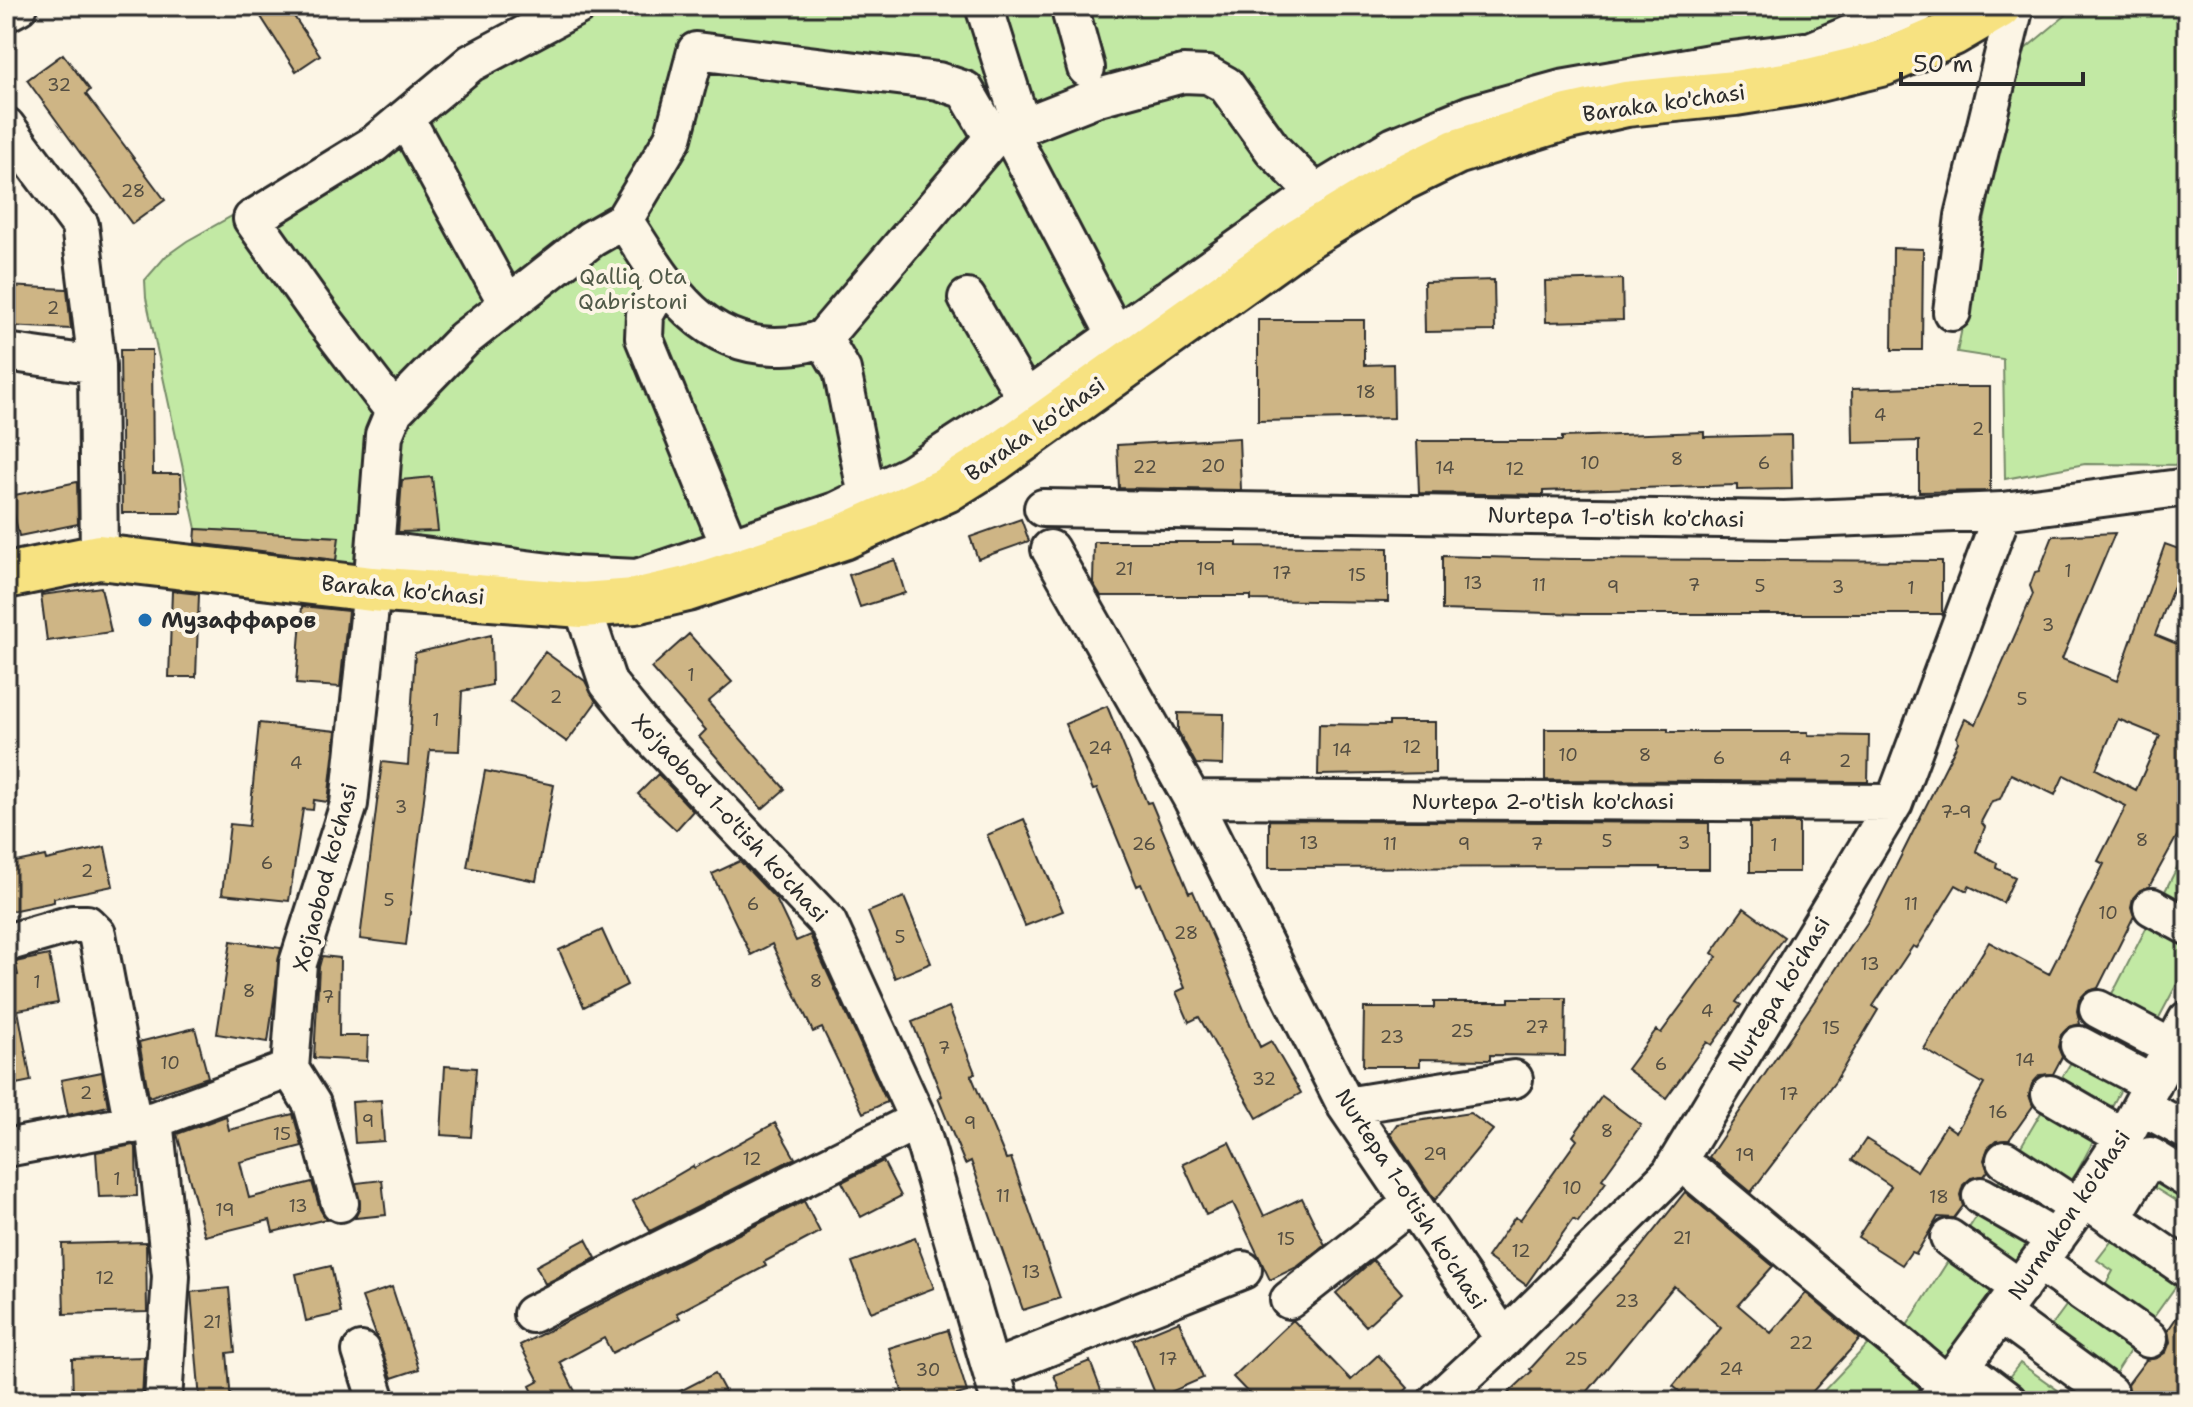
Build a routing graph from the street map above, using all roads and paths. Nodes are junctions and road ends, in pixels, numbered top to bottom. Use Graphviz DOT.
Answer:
graph roads {
  1 [pos="19,6"];
  2 [pos="578,6"];
  3 [pos="984,6"];
  4 [pos="1069,6"];
  5 [pos="1917,6"];
  6 [pos="1999,6"];
  7 [pos="2015,6"];
  8 [pos="6,13"];
  9 [pos="1086,68"];
  10 [pos="406,119"];
  11 [pos="6,126"];
  12 [pos="1008,132"];
  13 [pos="1316,193"];
  14 [pos="624,220"];
  15 [pos="664,281"];
  16 [pos="967,298"];
  17 [pos="508,305"];
  18 [pos="1952,312"];
  19 [pos="1116,336"];
  20 [pos="823,338"];
  21 [pos="6,352"];
  22 [pos="97,365"];
  23 [pos="1026,399"];
  24 [pos="394,411"];
  25 [pos="2187,487"];
  26 [pos="867,496"];
  27 [pos="1043,508"];
  28 [pos="2003,511"];
  29 [pos="729,545"];
  30 [pos="1050,549"];
  31 [pos="99,557"];
  32 [pos="374,569"];
  33 [pos="6,576"];
  34 [pos="582,605"];
  35 [pos="1192,799"];
  36 [pos="1894,803"];
  37 [pos="2152,907"];
  38 [pos="2187,926"];
  39 [pos="6,943"];
  40 [pos="2098,1009"];
  41 [pos="2180,1034"];
  42 [pos="2079,1045"];
  43 [pos="290,1069"];
  44 [pos="1514,1079"];
  45 [pos="2050,1094"];
  46 [pos="1346,1106"];
  47 [pos="2139,1109"];
  48 [pos="918,1120"];
  49 [pos="144,1122"];
  50 [pos="2187,1131"];
  51 [pos="6,1148"];
  52 [pos="2005,1160"];
  53 [pos="1696,1174"];
  54 [pos="2187,1179"];
  55 [pos="1981,1196"];
  56 [pos="340,1203"];
  57 [pos="1412,1203"];
  58 [pos="2091,1208"];
  59 [pos="1949,1238"];
  60 [pos="2187,1269"];
  61 [pos="1243,1270"];
  62 [pos="2021,1287"];
  63 [pos="1289,1300"];
  64 [pos="532,1314"];
  65 [pos="1504,1339"];
  66 [pos="2149,1339"];
  67 [pos="361,1351"];
  68 [pos="1949,1385"];
  69 [pos="996,1386"];
  70 [pos="2097,1397"];
  71 [pos="163,1401"];
  72 [pos="377,1401"];
  73 [pos="1437,1401"];
  74 [pos="2008,1401"];
  1 -- 8 [label="street"];
  2 -- 10 [label="street"];
  3 -- 12 [label="street"];
  4 -- 9 [label="street"];
  5 -- 13 [label="street"];
  6 -- 34 [label="main road, Baraka ko'chasi"];
  7 -- 18 [label="street"];
  10 -- 17 [label="street"];
  10 -- 24 [label="street"];
  11 -- 22 [label="street"];
  12 -- 13 [label="street"];
  12 -- 14 [label="street"];
  12 -- 19 [label="street"];
  12 -- 20 [label="street"];
  13 -- 19 [label="street"];
  14 -- 15 [label="street"];
  14 -- 17 [label="street"];
  15 -- 20 [label="street"];
  15 -- 29 [label="street"];
  16 -- 23 [label="street"];
  17 -- 24 [label="street"];
  19 -- 23 [label="street"];
  20 -- 26 [label="street"];
  21 -- 22 [label="street"];
  22 -- 31 [label="street"];
  23 -- 26 [label="street"];
  24 -- 32 [label="street, Xo'jaobod ko'chasi"];
  25 -- 28 [label="street, Nurtepa 1-o'tish ko'chasi"];
  26 -- 29 [label="street"];
  27 -- 28 [label="street, Nurtepa 1-o'tish ko'chasi"];
  28 -- 36 [label="street, Nurtepa ko'chasi"];
  29 -- 32 [label="street"];
  30 -- 35 [label="street, Nurtepa 1-o'tish ko'chasi"];
  31 -- 32 [label="main road, Baraka ko'chasi"];
  31 -- 33 [label="main road, Baraka ko'chasi"];
  32 -- 34 [label="main road, Baraka ko'chasi"];
  32 -- 43 [label="street, Xo'jaobod ko'chasi"];
  34 -- 48 [label="street, Xo'jaobod 1-o'tish ko'chasi"];
  35 -- 36 [label="street, Nurtepa 2-o'tish ko'chasi"];
  35 -- 46 [label="street, Nurtepa 1-o'tish ko'chasi"];
  36 -- 65 [label="street, Nurtepa ko'chasi"];
  37 -- 38 [label="street"];
  39 -- 49 [label="street"];
  40 -- 41 [label="street"];
  41 -- 47 [label="street, Nurmakon ko'chasi"];
  42 -- 47 [label="street"];
  43 -- 49 [label="street"];
  43 -- 56 [label="street"];
  44 -- 46 [label="street"];
  45 -- 47 [label="street"];
  46 -- 57 [label="street, Nurtepa 1-o'tish ko'chasi"];
  47 -- 50 [label="street"];
  47 -- 58 [label="street, Nurmakon ko'chasi"];
  48 -- 64 [label="street"];
  48 -- 69 [label="street, Xo'jaobod 1-o'tish ko'chasi"];
  49 -- 51 [label="street"];
  49 -- 71 [label="street"];
  52 -- 58 [label="street"];
  53 -- 68 [label="street"];
  54 -- 58 [label="street"];
  55 -- 62 [label="street"];
  57 -- 63 [label="street"];
  57 -- 65 [label="street, Nurtepa 1-o'tish ko'chasi"];
  58 -- 60 [label="street"];
  58 -- 62 [label="street, Nurmakon ko'chasi"];
  59 -- 62 [label="street"];
  61 -- 69 [label="street"];
  62 -- 66 [label="street"];
  62 -- 68 [label="street, Nurmakon ko'chasi"];
  62 -- 70 [label="street"];
  65 -- 73 [label="street, Nurtepa ko'chasi"];
  67 -- 72 [label="street"];
  68 -- 74 [label="street"];
}
